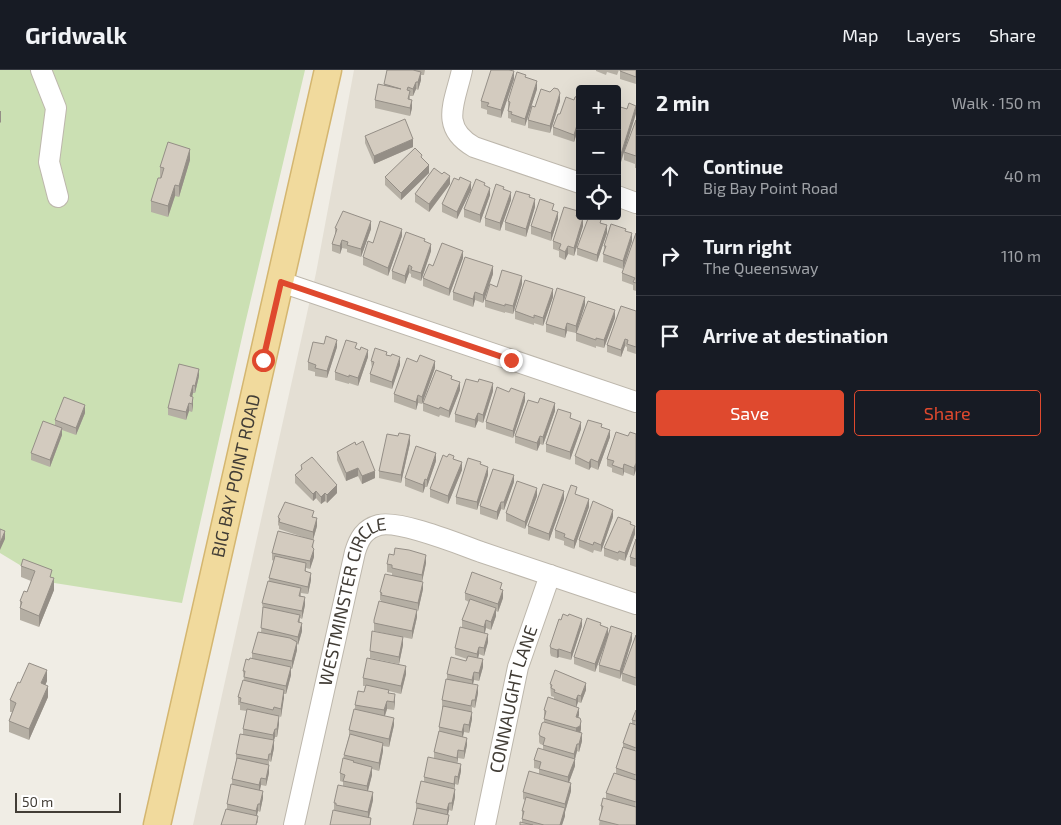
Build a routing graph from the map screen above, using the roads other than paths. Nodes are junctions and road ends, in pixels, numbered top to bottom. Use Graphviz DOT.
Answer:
graph roads {
  1 [pos="41,70"];
  2 [pos="328,70"];
  3 [pos="462,70"];
  4 [pos="576,182"];
  5 [pos="58,197"];
  6 [pos="621,197"];
  7 [pos="636,202"];
  8 [pos="281,282"];
  9 [pos="636,402"];
  10 [pos="550,575"];
  11 [pos="636,604"];
  12 [pos="157,825"];
  13 [pos="294,825"];
  14 [pos="485,825"];
  1 -- 5 [label="street"];
  2 -- 8 [label="main road, BIG BAY POINT ROAD"];
  3 -- 4 [label="street"];
  6 -- 7 [label="street"];
  8 -- 9 [label="street"];
  8 -- 12 [label="main road, BIG BAY POINT ROAD"];
  10 -- 11 [label="street, WESTMINSTER CIRCLE"];
  10 -- 13 [label="street, WESTMINSTER CIRCLE"];
  10 -- 14 [label="street, CONNAUGHT LANE"];
}
